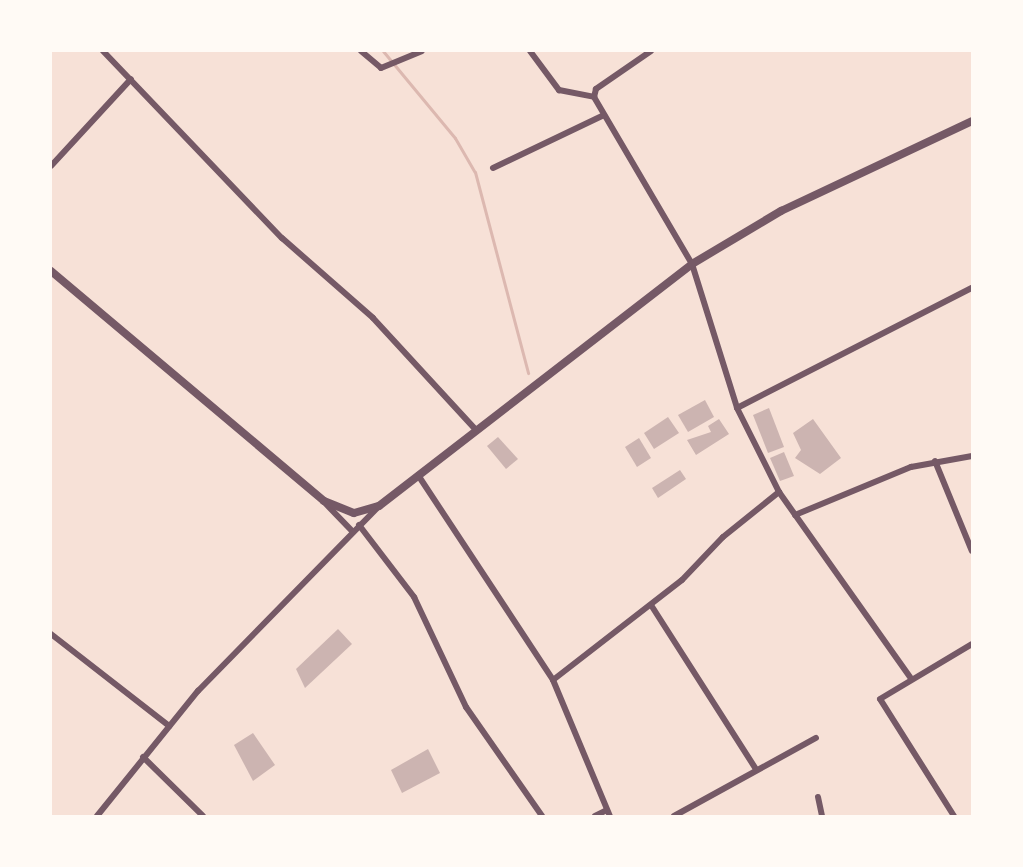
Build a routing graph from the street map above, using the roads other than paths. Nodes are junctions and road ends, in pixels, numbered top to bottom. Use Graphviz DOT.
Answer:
graph roads {
  1 [pos="103,51"];
  2 [pos="361,51"];
  3 [pos="422,51"];
  4 [pos="530,51"];
  5 [pos="651,51"];
  6 [pos="131,79"];
  7 [pos="594,97"];
  8 [pos="604,115"];
  9 [pos="972,121"];
  10 [pos="51,166"];
  11 [pos="493,168"];
  12 [pos="692,264"];
  13 [pos="51,271"];
  14 [pos="972,288"];
  15 [pos="737,408"];
  16 [pos="475,429"];
  17 [pos="972,456"];
  18 [pos="935,461"];
  19 [pos="417,475"];
  20 [pos="779,492"];
  21 [pos="324,501"];
  22 [pos="379,506"];
  23 [pos="795,514"];
  24 [pos="359,525"];
  25 [pos="352,531"];
  26 [pos="972,551"];
  27 [pos="651,605"];
  28 [pos="51,634"];
  29 [pos="972,644"];
  30 [pos="910,677"];
  31 [pos="553,680"];
  32 [pos="170,726"];
  33 [pos="816,738"];
  34 [pos="143,757"];
  35 [pos="756,769"];
  36 [pos="818,797"];
  37 [pos="608,813"];
  38 [pos="97,816"];
  39 [pos="203,816"];
  40 [pos="542,816"];
  41 [pos="595,816"];
  42 [pos="674,816"];
  43 [pos="822,816"];
  44 [pos="954,816"];
  1 -- 6 [label="street"];
  2 -- 3 [label="street"];
  4 -- 7 [label="street"];
  5 -- 7 [label="street"];
  6 -- 10 [label="street"];
  6 -- 16 [label="street"];
  7 -- 8 [label="street"];
  8 -- 11 [label="street"];
  8 -- 12 [label="street"];
  9 -- 12 [label="street"];
  12 -- 15 [label="street"];
  12 -- 16 [label="street"];
  13 -- 21 [label="street"];
  14 -- 15 [label="street"];
  15 -- 20 [label="street"];
  16 -- 19 [label="street"];
  17 -- 18 [label="street"];
  18 -- 23 [label="street"];
  18 -- 26 [label="street"];
  19 -- 22 [label="street"];
  19 -- 31 [label="street"];
  20 -- 23 [label="street"];
  20 -- 27 [label="street"];
  21 -- 22 [label="street"];
  21 -- 25 [label="street"];
  22 -- 24 [label="street"];
  23 -- 30 [label="street"];
  24 -- 25 [label="street"];
  24 -- 40 [label="street"];
  25 -- 32 [label="street"];
  27 -- 31 [label="street"];
  27 -- 35 [label="street"];
  28 -- 32 [label="street"];
  29 -- 30 [label="street"];
  30 -- 44 [label="street"];
  31 -- 37 [label="street"];
  32 -- 34 [label="street"];
  33 -- 35 [label="street"];
  34 -- 38 [label="street"];
  34 -- 39 [label="street"];
  35 -- 42 [label="street"];
  36 -- 43 [label="street"];
  37 -- 41 [label="street"];
}
